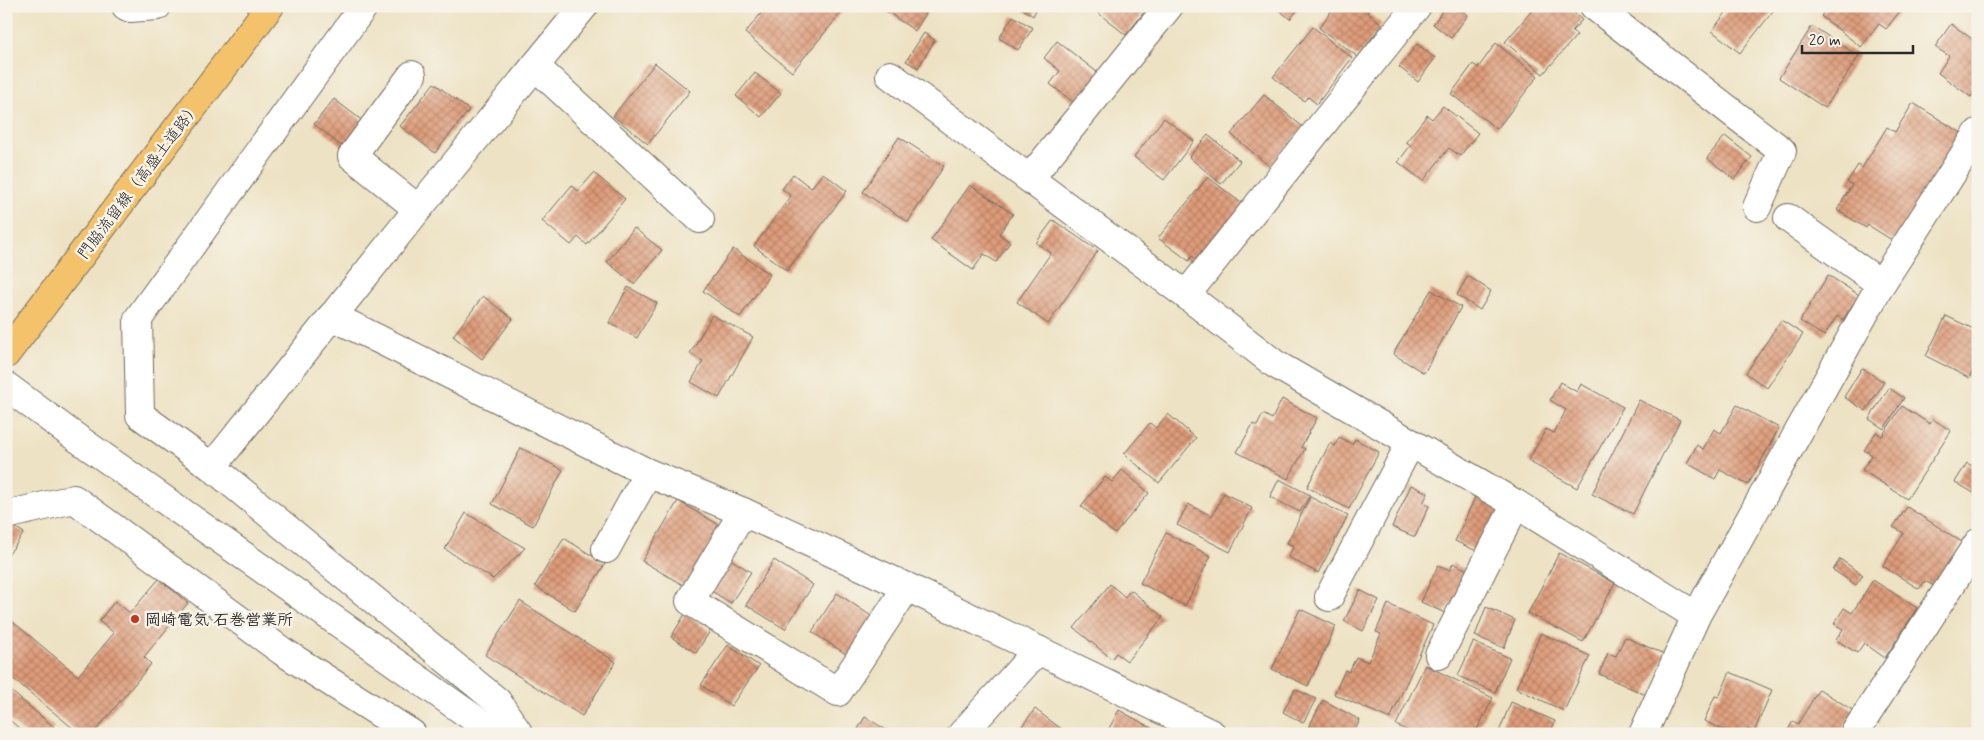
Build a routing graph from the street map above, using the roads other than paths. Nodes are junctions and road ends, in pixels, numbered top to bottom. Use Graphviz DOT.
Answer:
graph roads {
  1 [pos="126,6"];
  2 [pos="157,6"];
  3 [pos="270,6"];
  4 [pos="364,6"];
  5 [pos="584,6"];
  6 [pos="1169,6"];
  7 [pos="1417,6"];
  8 [pos="1594,6"];
  9 [pos="535,66"];
  10 [pos="412,75"];
  11 [pos="890,75"];
  12 [pos="1978,133"];
  13 [pos="1030,178"];
  14 [pos="1757,207"];
  15 [pos="418,209"];
  16 [pos="1788,218"];
  17 [pos="700,219"];
  18 [pos="1881,284"];
  19 [pos="1186,295"];
  20 [pos="332,316"];
  21 [pos="6,354"];
  22 [pos="6,386"];
  23 [pos="1410,444"];
  24 [pos="212,467"];
  25 [pos="648,473"];
  26 [pos="1516,504"];
  27 [pos="742,512"];
  28 [pos="6,515"];
  29 [pos="1977,547"];
  30 [pos="606,549"];
  31 [pos="907,587"];
  32 [pos="1329,597"];
  33 [pos="1696,616"];
  34 [pos="1038,650"];
  35 [pos="1438,655"];
  36 [pos="1178,726"];
  37 [pos="412,734"];
  38 [pos="496,734"];
  39 [pos="518,734"];
  40 [pos="962,734"];
  41 [pos="1212,734"];
  42 [pos="1643,734"];
  43 [pos="1854,734"];
  1 -- 2 [label="street"];
  3 -- 21 [label="main road, 門脇流留線（高盛土道路）"];
  4 -- 24 [label="street"];
  5 -- 9 [label="street"];
  6 -- 13 [label="street"];
  7 -- 19 [label="street"];
  8 -- 14 [label="street"];
  9 -- 15 [label="street"];
  9 -- 17 [label="street"];
  10 -- 15 [label="street"];
  11 -- 13 [label="street"];
  12 -- 18 [label="street"];
  13 -- 19 [label="street"];
  15 -- 20 [label="street"];
  16 -- 18 [label="street"];
  18 -- 33 [label="street"];
  19 -- 23 [label="street"];
  20 -- 24 [label="street"];
  20 -- 25 [label="street"];
  22 -- 38 [label="street"];
  23 -- 26 [label="street"];
  23 -- 32 [label="street"];
  24 -- 39 [label="street"];
  25 -- 27 [label="street"];
  25 -- 30 [label="street"];
  26 -- 33 [label="street"];
  26 -- 35 [label="street"];
  27 -- 31 [label="street"];
  27 -- 31 [label="street"];
  28 -- 37 [label="street"];
  29 -- 43 [label="street"];
  31 -- 34 [label="street"];
  33 -- 42 [label="street"];
  34 -- 36 [label="street"];
  34 -- 40 [label="street"];
  36 -- 41 [label="street"];
}
